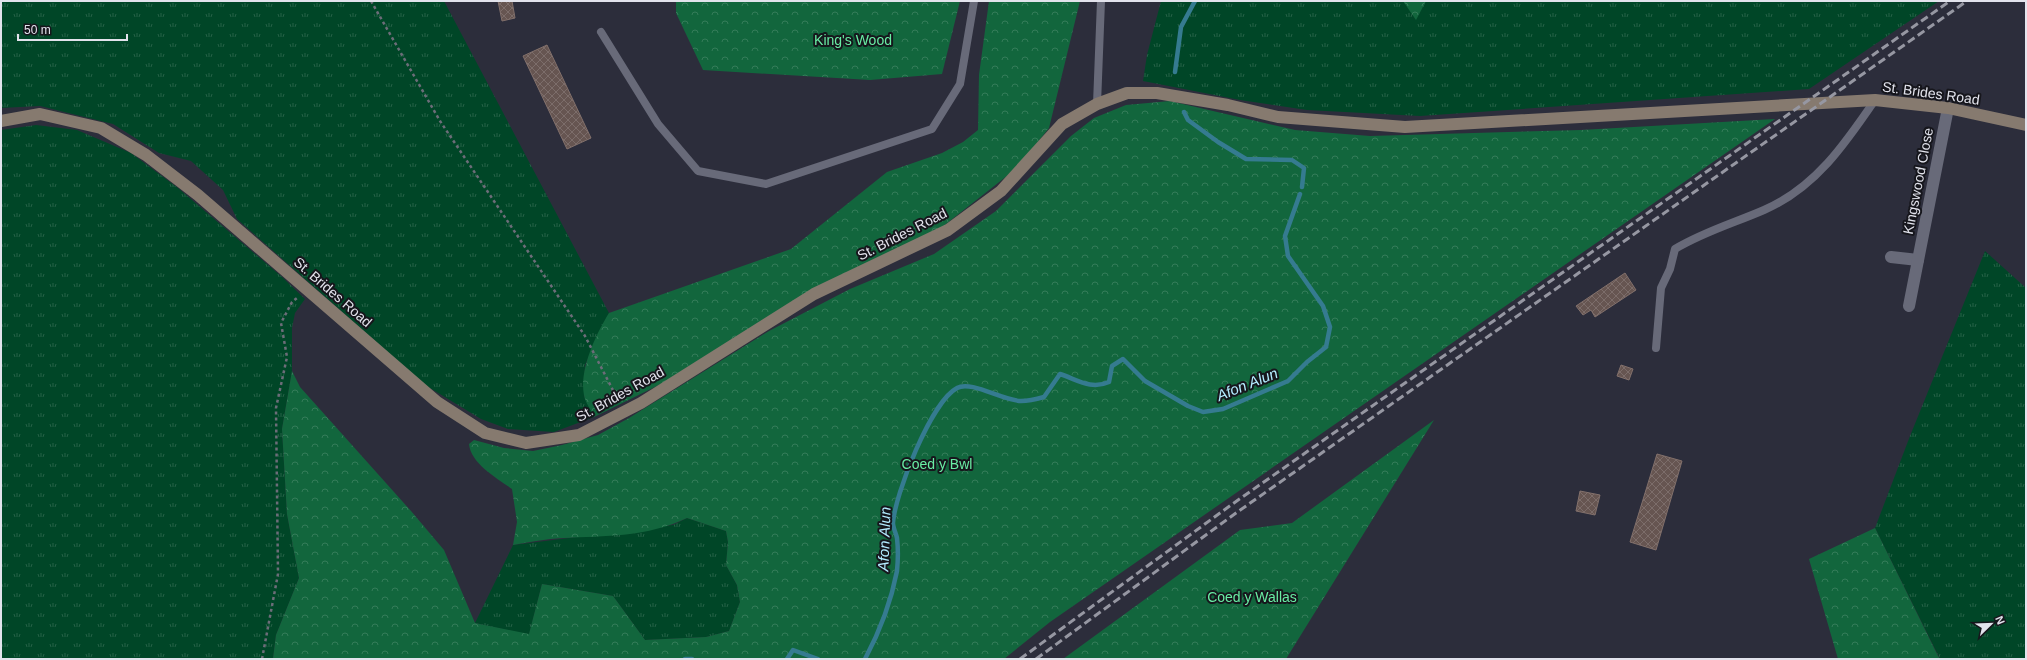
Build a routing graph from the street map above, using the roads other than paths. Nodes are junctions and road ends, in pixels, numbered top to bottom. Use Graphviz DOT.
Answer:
graph roads {
  1 [pos="974,1"];
  2 [pos="1101,1"];
  3 [pos="601,32"];
  4 [pos="1875,100"];
  5 [pos="1097,104"];
  6 [pos="1948,108"];
  7 [pos="1,121"];
  8 [pos="2026,125"];
  9 [pos="1891,257"];
  10 [pos="1918,260"];
  11 [pos="1909,306"];
  12 [pos="1656,348"];
  1 -- 3 [label="lane"];
  2 -- 5 [label="lane"];
  4 -- 5 [label="main road, St. Brides Road"];
  4 -- 6 [label="main road, St. Brides Road"];
  4 -- 12 [label="lane"];
  5 -- 7 [label="main road, St. Brides Road"];
  6 -- 8 [label="main road, St. Brides Road"];
  6 -- 10 [label="street, Kingswood Close"];
  9 -- 10 [label="street"];
  10 -- 11 [label="street, Kingswood Close"];
}
